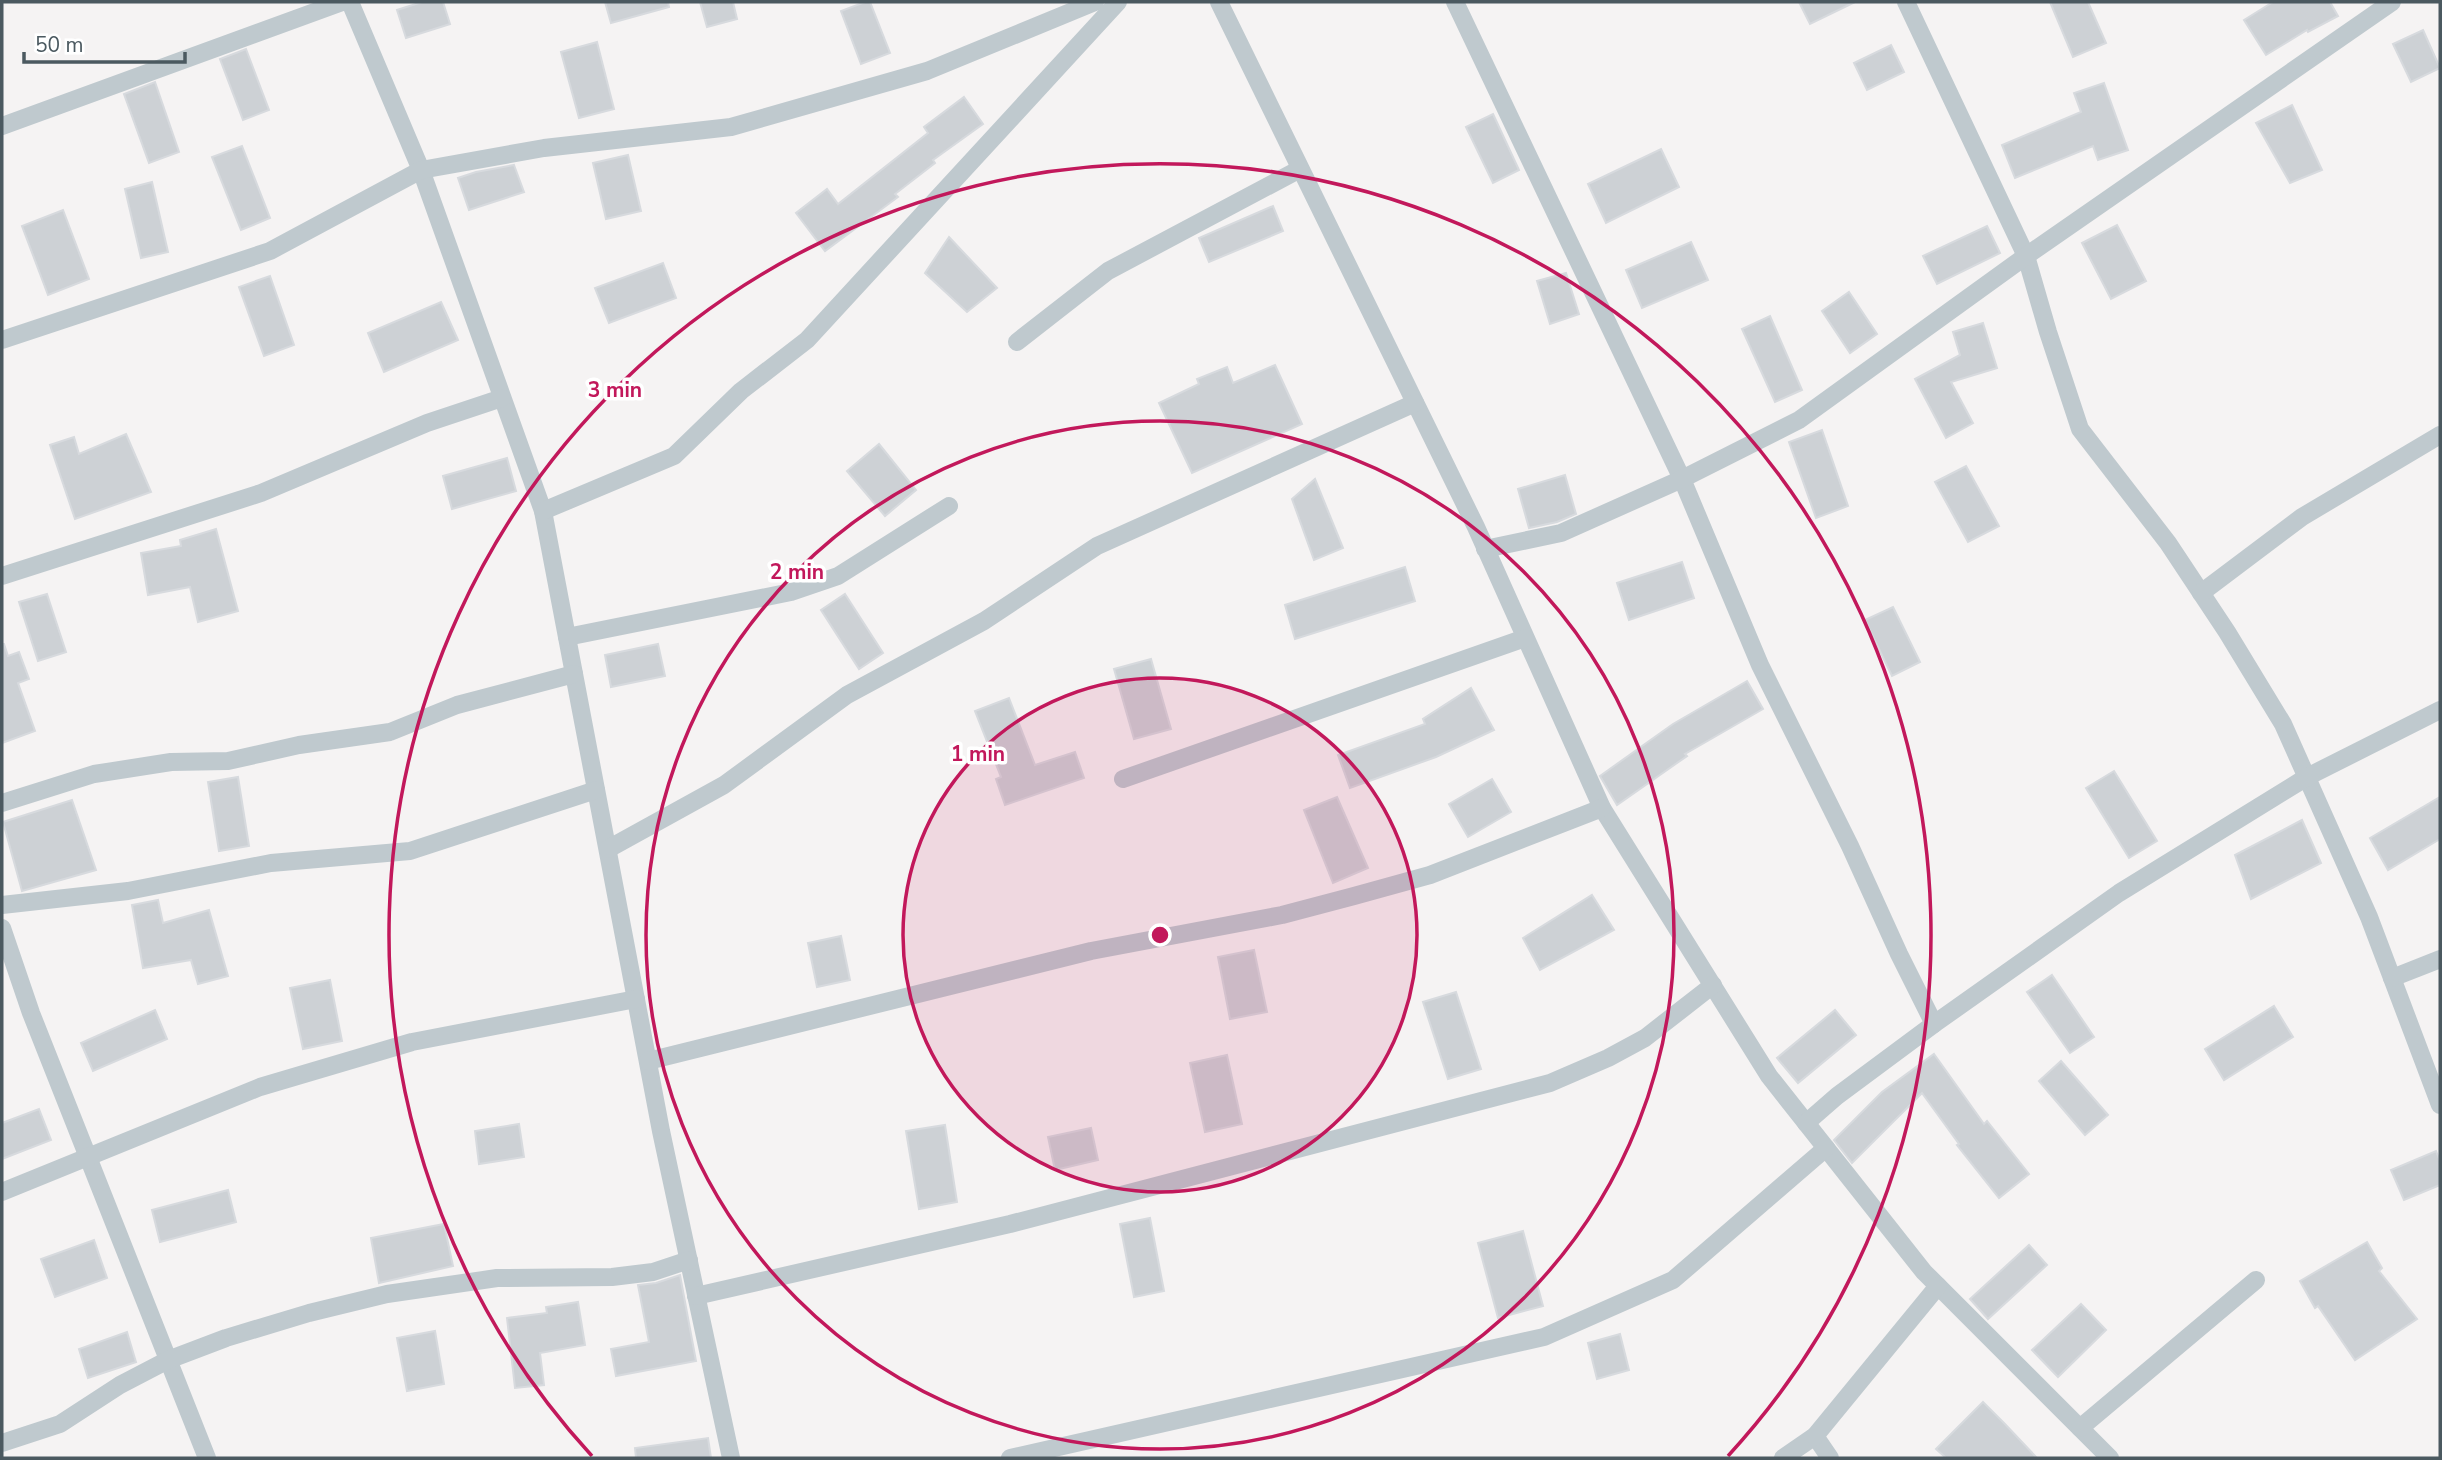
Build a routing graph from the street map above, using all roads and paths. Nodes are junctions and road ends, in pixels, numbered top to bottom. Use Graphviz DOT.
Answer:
graph roads {
  1 [pos="342,2"];
  2 [pos="350,2"];
  3 [pos="1095,2"];
  4 [pos="1118,2"];
  5 [pos="1455,2"];
  6 [pos="1906,2"];
  7 [pos="2392,2"];
  8 [pos="1222,3"];
  9 [pos="2,127"];
  10 [pos="1300,169"];
  11 [pos="421,170"];
  12 [pos="2025,256"];
  13 [pos="2,340"];
  14 [pos="1017,342"];
  15 [pos="502,398"];
  16 [pos="1415,403"];
  17 [pos="2440,435"];
  18 [pos="1682,479"];
  19 [pos="949,506"];
  20 [pos="543,511"];
  21 [pos="1485,549"];
  22 [pos="2,576"];
  23 [pos="2201,593"];
  24 [pos="567,637"];
  25 [pos="1525,638"];
  26 [pos="574,674"];
  27 [pos="2440,710"];
  28 [pos="2307,777"];
  29 [pos="1123,779"];
  30 [pos="596,790"];
  31 [pos="2,803"];
  32 [pos="1602,808"];
  33 [pos="608,849"];
  34 [pos="2,905"];
  35 [pos="2,928"];
  36 [pos="2440,959"];
  37 [pos="2392,978"];
  38 [pos="1713,985"];
  39 [pos="636,999"];
  40 [pos="1934,1024"];
  41 [pos="648,1061"];
  42 [pos="2440,1105"];
  43 [pos="1806,1123"];
  44 [pos="1826,1149"];
  45 [pos="89,1158"];
  46 [pos="2,1192"];
  47 [pos="689,1260"];
  48 [pos="2256,1280"];
  49 [pos="1938,1286"];
  50 [pos="696,1296"];
  51 [pos="168,1360"];
  52 [pos="2080,1428"];
  53 [pos="1815,1436"];
  54 [pos="2,1443"];
  55 [pos="207,1458"];
  56 [pos="731,1458"];
  57 [pos="1010,1458"];
  58 [pos="1783,1458"];
  59 [pos="1830,1458"];
  60 [pos="2110,1458"];
  1 -- 9 [label="street"];
  2 -- 11 [label="street"];
  3 -- 11 [label="street"];
  4 -- 20 [label="street"];
  5 -- 18 [label="street"];
  6 -- 12 [label="street"];
  7 -- 12 [label="street"];
  8 -- 10 [label="street"];
  10 -- 14 [label="street"];
  10 -- 16 [label="street"];
  11 -- 13 [label="street"];
  11 -- 15 [label="street"];
  12 -- 18 [label="street"];
  12 -- 23 [label="street"];
  15 -- 20 [label="street"];
  15 -- 22 [label="street"];
  16 -- 21 [label="street"];
  16 -- 33 [label="street"];
  17 -- 23 [label="street"];
  18 -- 21 [label="street"];
  18 -- 40 [label="street"];
  19 -- 24 [label="street"];
  20 -- 24 [label="street"];
  21 -- 25 [label="street"];
  23 -- 28 [label="street"];
  24 -- 26 [label="street"];
  25 -- 29 [label="street"];
  25 -- 32 [label="street"];
  26 -- 30 [label="street"];
  26 -- 31 [label="street"];
  27 -- 28 [label="street"];
  28 -- 37 [label="street"];
  28 -- 40 [label="street"];
  30 -- 33 [label="street"];
  30 -- 34 [label="street"];
  32 -- 38 [label="street"];
  32 -- 41 [label="street"];
  33 -- 39 [label="street"];
  35 -- 45 [label="street"];
  36 -- 37 [label="street"];
  37 -- 42 [label="street"];
  38 -- 43 [label="street"];
  38 -- 50 [label="street"];
  39 -- 41 [label="street"];
  39 -- 45 [label="street"];
  40 -- 43 [label="street"];
  41 -- 47 [label="street"];
  43 -- 44 [label="street"];
  44 -- 49 [label="street"];
  44 -- 57 [label="street"];
  45 -- 46 [label="street"];
  45 -- 51 [label="street"];
  47 -- 50 [label="street"];
  47 -- 51 [label="street"];
  48 -- 52 [label="street"];
  49 -- 52 [label="street"];
  49 -- 53 [label="street"];
  50 -- 56 [label="street"];
  51 -- 54 [label="street"];
  51 -- 55 [label="street"];
  52 -- 60 [label="street"];
  53 -- 58 [label="street"];
  53 -- 59 [label="street"];
}
